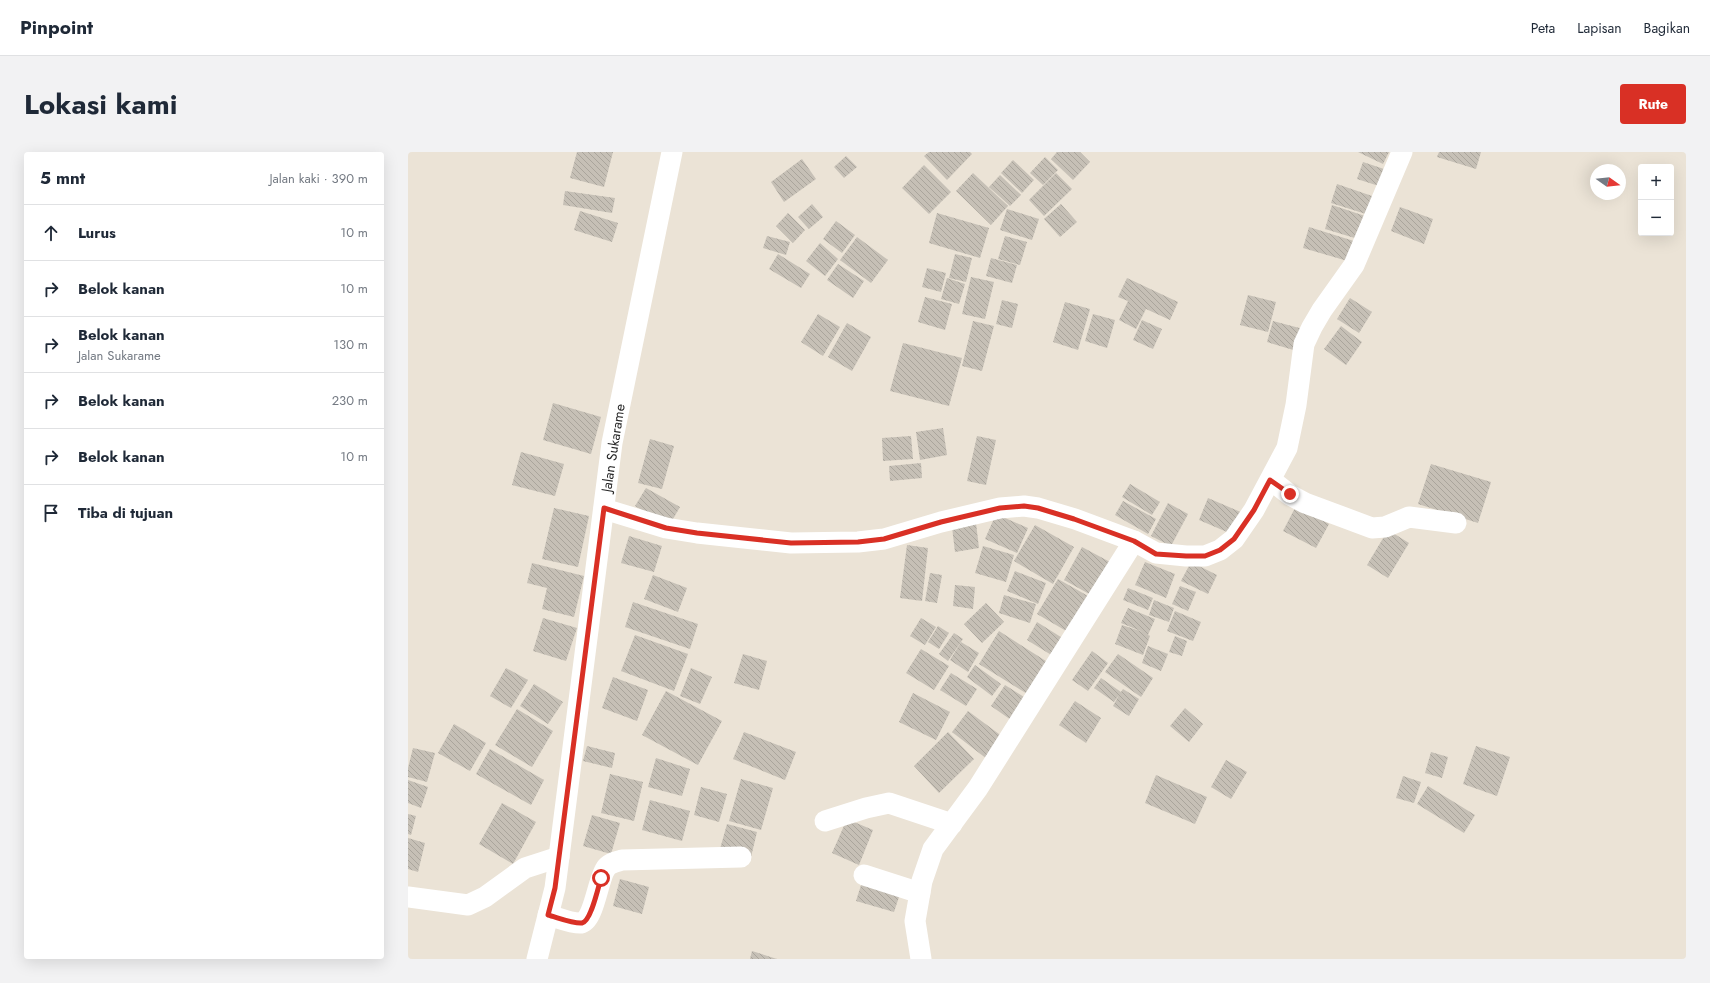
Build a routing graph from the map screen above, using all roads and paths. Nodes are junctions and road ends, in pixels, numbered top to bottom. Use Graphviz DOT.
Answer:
graph roads {
  1 [pos="672,152"];
  2 [pos="1402,152"];
  3 [pos="1270,480"];
  4 [pos="604,508"];
  5 [pos="1456,523"];
  6 [pos="1134,541"];
  7 [pos="825,821"];
  8 [pos="952,824"];
  9 [pos="559,857"];
  10 [pos="741,857"];
  11 [pos="864,875"];
  12 [pos="920,893"];
  13 [pos="408,897"];
  14 [pos="548,915"];
  15 [pos="536,959"];
  16 [pos="921,959"];
  1 -- 4 [label="street, Jalan Sukarame"];
  2 -- 3 [label="street"];
  3 -- 5 [label="street"];
  3 -- 6 [label="street"];
  4 -- 6 [label="street"];
  4 -- 9 [label="street, Jalan Sukarame"];
  6 -- 8 [label="street"];
  7 -- 8 [label="street"];
  8 -- 12 [label="street"];
  9 -- 13 [label="street"];
  9 -- 14 [label="street, Jalan Sukarame"];
  10 -- 14 [label="street"];
  11 -- 12 [label="street"];
  12 -- 16 [label="street"];
  14 -- 15 [label="street, Jalan Sukarame"];
}
